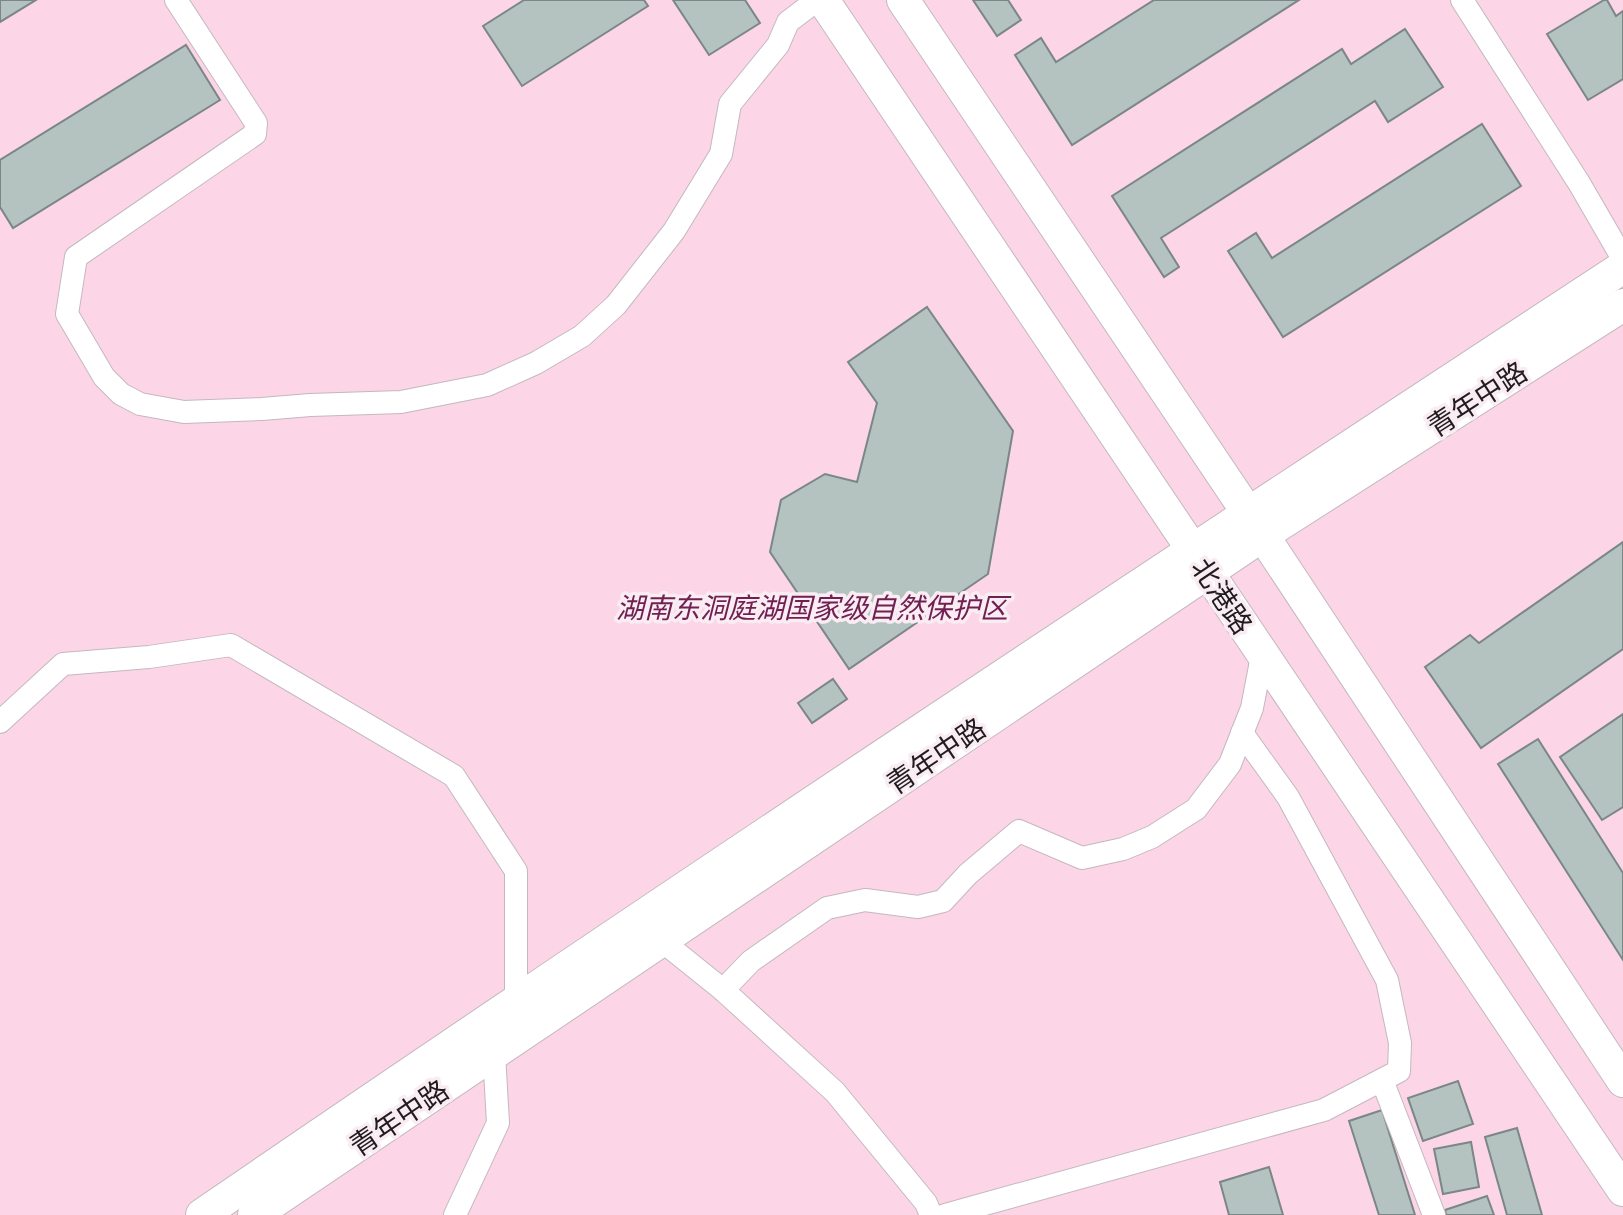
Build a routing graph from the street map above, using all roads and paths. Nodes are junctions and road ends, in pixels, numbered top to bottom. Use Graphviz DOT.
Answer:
graph roads {
  1 [pos="176,0"];
  2 [pos="817,0"];
  3 [pos="823,0"];
  4 [pos="903,0"];
  5 [pos="1462,0"];
  6 [pos="1623,259"];
  7 [pos="1623,267"];
  8 [pos="1623,305"];
  9 [pos="1256,524"];
  10 [pos="1199,562"];
  11 [pos="1262,656"];
  12 [pos="0,722"];
  13 [pos="1242,733"];
  14 [pos="662,941"];
  15 [pos="723,990"];
  16 [pos="516,1000"];
  17 [pos="494,1054"];
  18 [pos="1382,1080"];
  19 [pos="1623,1081"];
  20 [pos="1623,1190"];
  21 [pos="202,1215"];
  22 [pos="254,1215"];
  23 [pos="455,1215"];
  24 [pos="931,1215"];
  25 [pos="945,1215"];
  26 [pos="1434,1215"];
  1 -- 2 [label="street"];
  3 -- 10 [label="main road, 北港路"];
  4 -- 9 [label="main road"];
  5 -- 6 [label="street"];
  7 -- 9 [label="main road"];
  8 -- 9 [label="main road, 青年中路"];
  9 -- 10 [label="main road, 青年中路"];
  9 -- 19 [label="main road"];
  10 -- 11 [label="main road, 北港路"];
  10 -- 14 [label="main road, 青年中路"];
  10 -- 16 [label="main road"];
  11 -- 13 [label="street"];
  11 -- 20 [label="main road, 北港路"];
  12 -- 16 [label="street"];
  13 -- 15 [label="street"];
  13 -- 18 [label="street"];
  14 -- 15 [label="street"];
  14 -- 17 [label="main road, 青年中路"];
  15 -- 24 [label="street"];
  16 -- 21 [label="main road"];
  17 -- 22 [label="main road, 青年中路"];
  17 -- 23 [label="street"];
  18 -- 25 [label="street"];
  18 -- 26 [label="street"];
}
